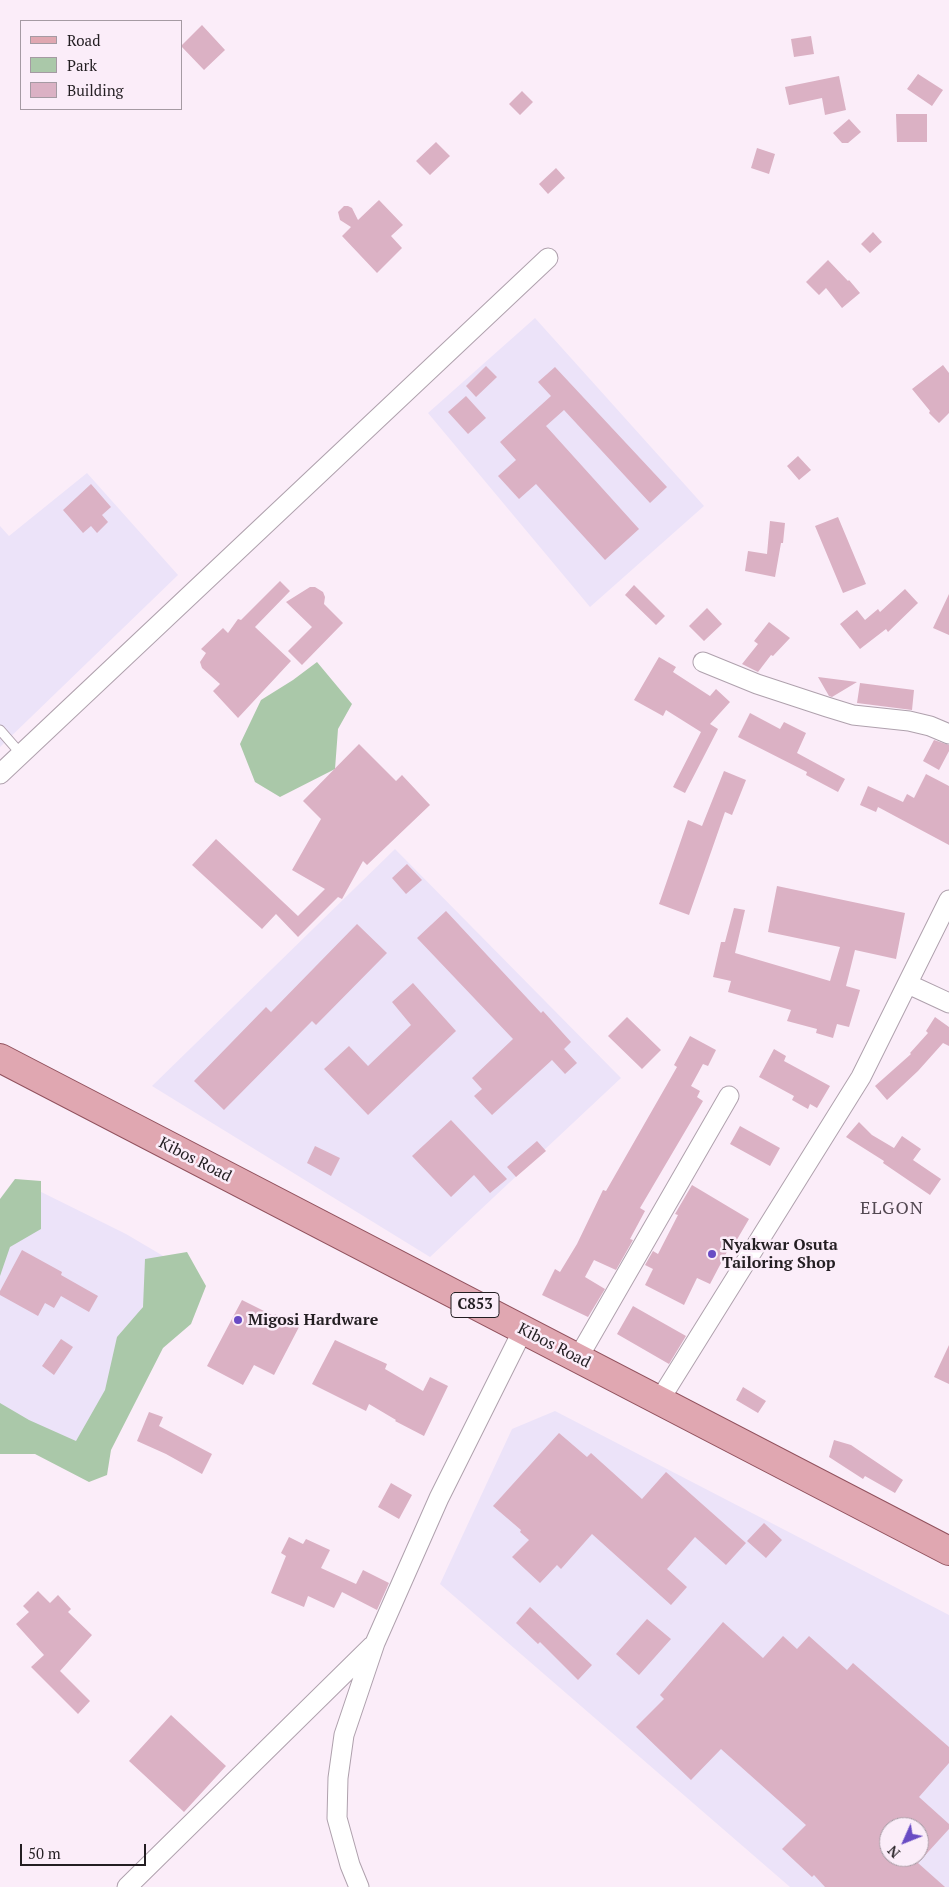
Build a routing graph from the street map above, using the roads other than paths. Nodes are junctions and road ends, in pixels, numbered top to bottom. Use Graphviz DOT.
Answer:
graph roads {
  1 [pos="548,258"];
  2 [pos="703,662"];
  3 [pos="0,730"];
  4 [pos="949,734"];
  5 [pos="21,754"];
  6 [pos="0,774"];
  7 [pos="949,900"];
  8 [pos="908,984"];
  9 [pos="949,1003"];
  10 [pos="0,1058"];
  11 [pos="729,1096"];
  12 [pos="523,1330"];
  13 [pos="578,1358"];
  14 [pos="659,1401"];
  15 [pos="949,1551"];
  16 [pos="375,1643"];
  17 [pos="127,1887"];
  18 [pos="359,1887"];
  1 -- 5 [label="street"];
  2 -- 4 [label="street"];
  3 -- 5 [label="lane"];
  5 -- 6 [label="street"];
  7 -- 8 [label="street"];
  8 -- 9 [label="street"];
  8 -- 14 [label="street"];
  10 -- 12 [label="main road, Kibos Road / C853"];
  11 -- 13 [label="street"];
  12 -- 13 [label="main road, Kibos Road / C853"];
  12 -- 16 [label="street"];
  13 -- 14 [label="main road, Kibos Road / C853"];
  14 -- 15 [label="main road, Kibos Road / C853"];
  16 -- 17 [label="street"];
  16 -- 18 [label="street"];
}
